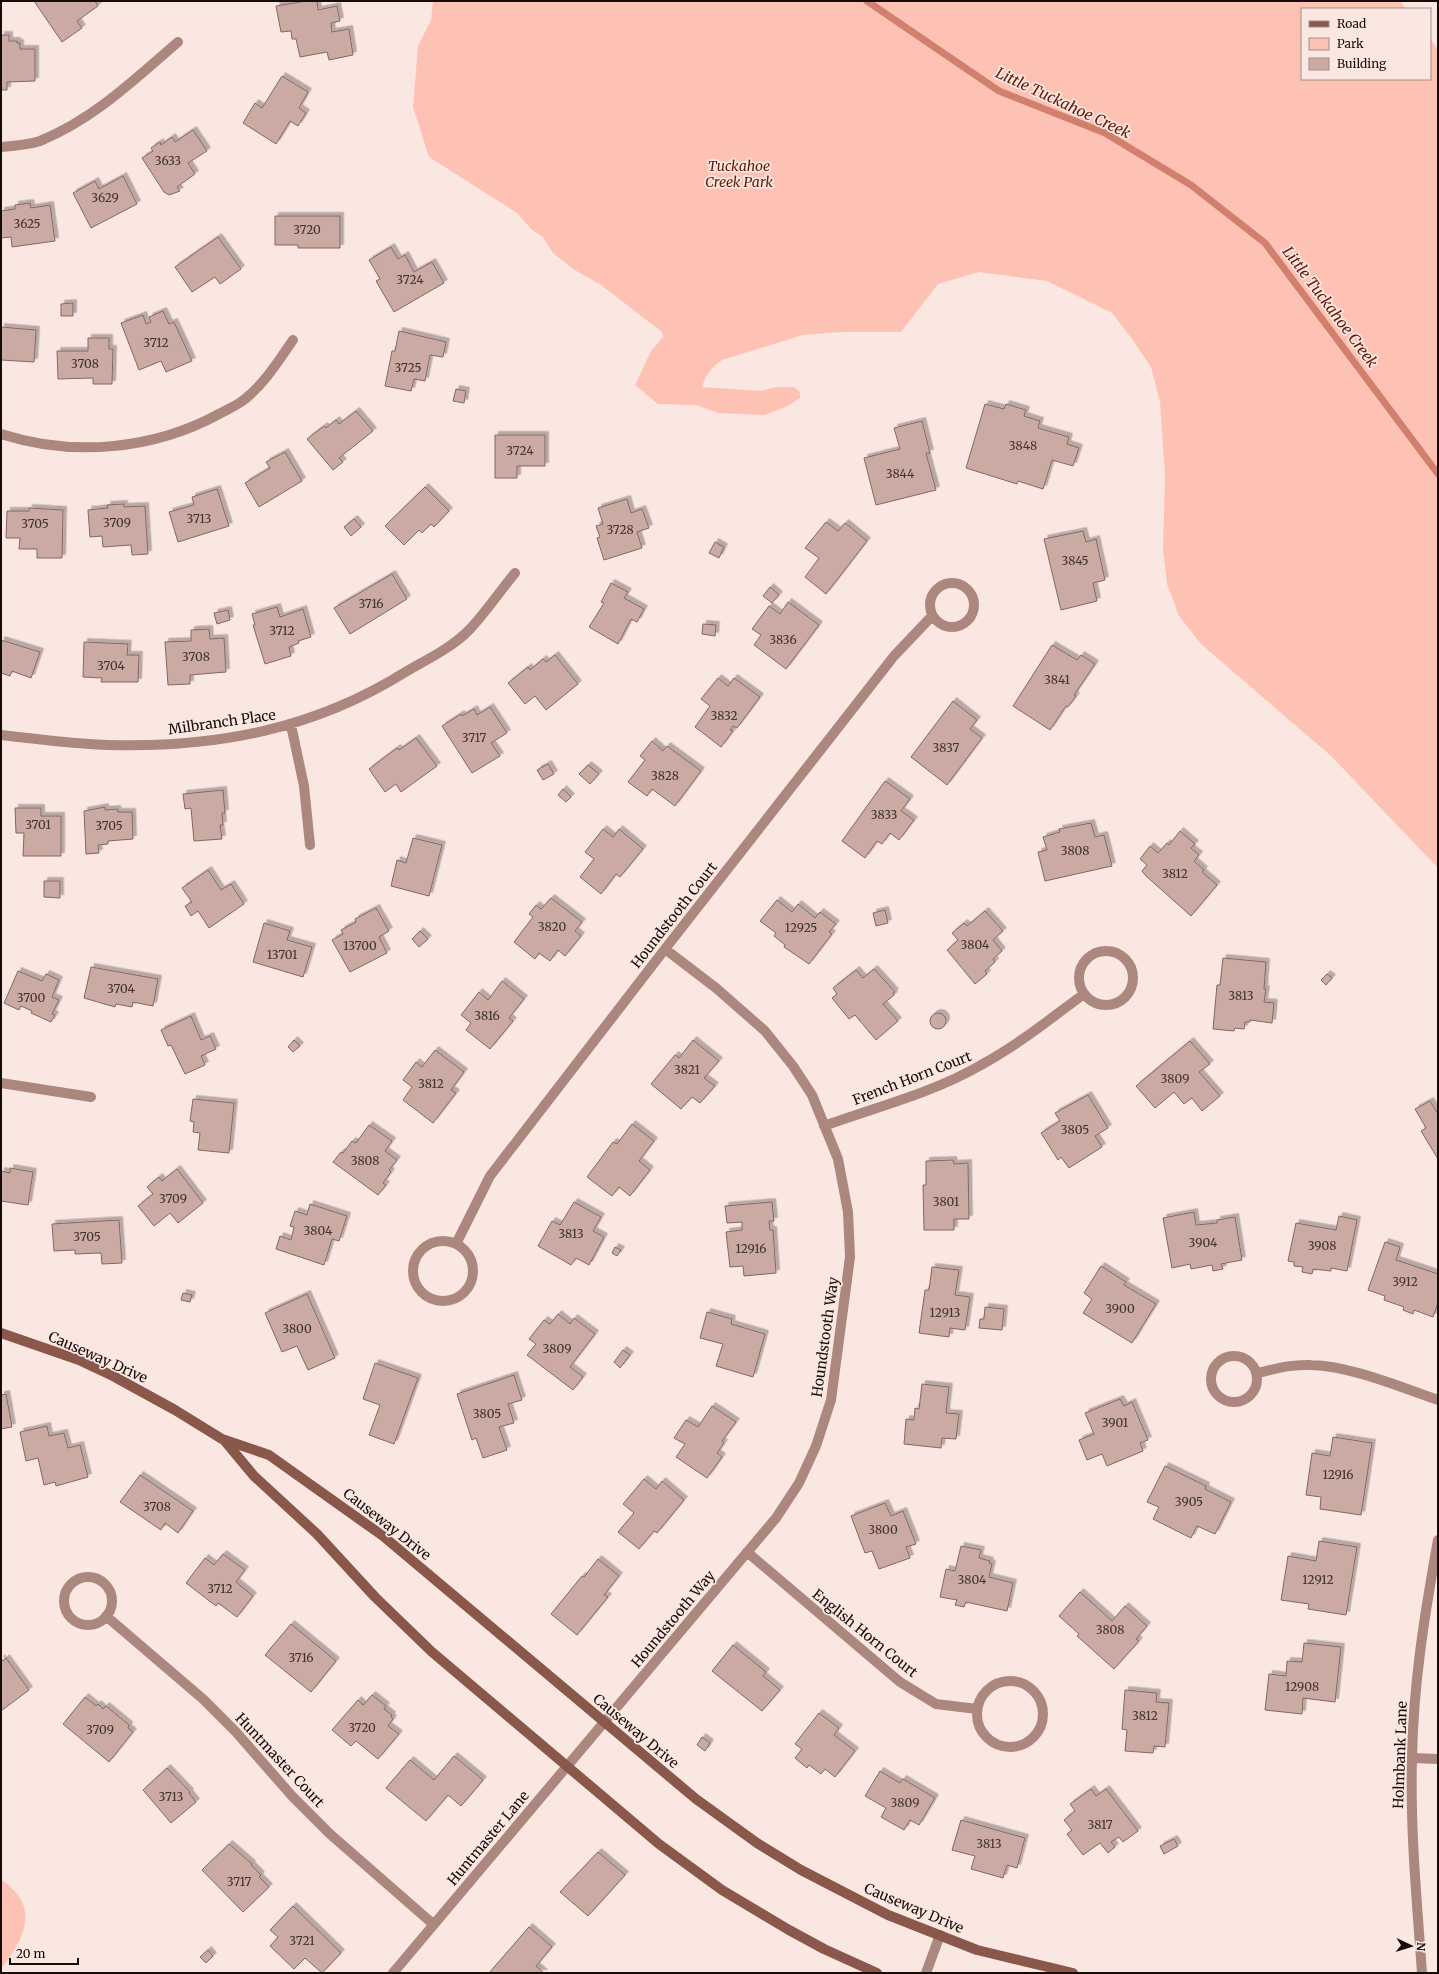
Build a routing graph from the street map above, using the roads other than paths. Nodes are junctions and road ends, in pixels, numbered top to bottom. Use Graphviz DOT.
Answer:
graph roads {
  1 [pos="178,42"];
  2 [pos="1,147"];
  3 [pos="293,340"];
  4 [pos="1,434"];
  5 [pos="516,573"];
  6 [pos="932,616"];
  7 [pos="291,725"];
  8 [pos="1,735"];
  9 [pos="310,845"];
  10 [pos="665,949"];
  11 [pos="1084,994"];
  12 [pos="1,1083"];
  13 [pos="91,1097"];
  14 [pos="824,1126"];
  15 [pos="456,1244"];
  16 [pos="1,1332"];
  17 [pos="1257,1373"];
  18 [pos="1438,1400"];
  19 [pos="222,1439"];
  20 [pos="1438,1540"];
  21 [pos="747,1552"];
  22 [pos="106,1616"];
  23 [pos="977,1709"];
  24 [pos="604,1723"];
  25 [pos="1412,1758"];
  26 [pos="1438,1759"];
  27 [pos="567,1767"];
  28 [pos="433,1924"];
  29 [pos="940,1935"];
  30 [pos="393,1973"];
  31 [pos="877,1973"];
  32 [pos="926,1973"];
  33 [pos="1073,1973"];
  34 [pos="1422,1973"];
  1 -- 2 [label="street"];
  3 -- 4 [label="street"];
  5 -- 7 [label="street, Milbranch Place"];
  6 -- 6 [label="street"];
  6 -- 10 [label="street, Houndstooth Court"];
  7 -- 8 [label="street, Milbranch Place"];
  7 -- 9 [label="street"];
  10 -- 14 [label="street, Houndstooth Way"];
  10 -- 15 [label="street, Houndstooth Court"];
  11 -- 11 [label="street"];
  11 -- 14 [label="street, French Horn Court"];
  12 -- 13 [label="street"];
  14 -- 21 [label="street, Houndstooth Way"];
  15 -- 15 [label="street"];
  16 -- 19 [label="street, Causeway Drive"];
  17 -- 17 [label="street"];
  17 -- 18 [label="street"];
  19 -- 24 [label="street, Causeway Drive"];
  19 -- 27 [label="street, Causeway Drive"];
  20 -- 25 [label="street, Holmbank Lane"];
  21 -- 23 [label="street, English Horn Court"];
  21 -- 24 [label="street, Houndstooth Way"];
  22 -- 22 [label="street"];
  22 -- 28 [label="street, Huntmaster Court"];
  23 -- 23 [label="street"];
  24 -- 27 [label="street, Huntmaster Lane"];
  24 -- 29 [label="street, Causeway Drive"];
  25 -- 26 [label="street"];
  25 -- 34 [label="street, Holmbank Lane"];
  27 -- 28 [label="street, Huntmaster Lane"];
  27 -- 31 [label="street, Causeway Drive"];
  28 -- 30 [label="street, Huntmaster Lane"];
  29 -- 32 [label="street"];
  29 -- 33 [label="street, Causeway Drive"];
}
